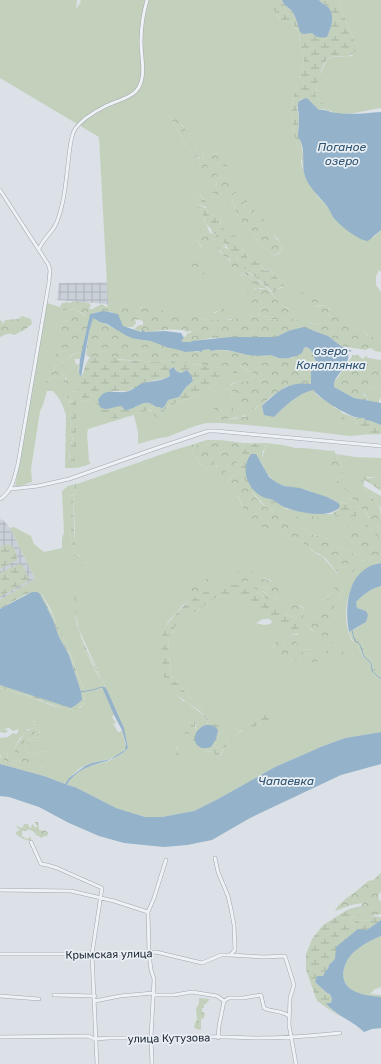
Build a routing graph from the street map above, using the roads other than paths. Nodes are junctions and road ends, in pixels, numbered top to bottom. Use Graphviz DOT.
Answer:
graph roads {
  1 [pos="147,0"];
  2 [pos="0,190"];
  3 [pos="39,249"];
  4 [pos="381,446"];
  5 [pos="11,489"];
  6 [pos="0,499"];
  7 [pos="31,842"];
  8 [pos="215,858"];
  9 [pos="166,860"];
  10 [pos="0,890"];
  11 [pos="100,898"];
  12 [pos="148,912"];
  13 [pos="149,953"];
  14 [pos="0,954"];
  15 [pos="92,954"];
  16 [pos="230,955"];
  17 [pos="153,993"];
  18 [pos="54,995"];
  19 [pos="0,996"];
  20 [pos="95,996"];
  21 [pos="39,999"];
  22 [pos="95,1000"];
  23 [pos="224,1001"];
  24 [pos="288,1016"];
  25 [pos="340,1033"];
  26 [pos="0,1037"];
  27 [pos="152,1038"];
  28 [pos="218,1038"];
  29 [pos="290,1038"];
  30 [pos="95,1040"];
  31 [pos="97,1064"];
  32 [pos="152,1064"];
  33 [pos="296,1064"];
  1 -- 3 [label="street"];
  2 -- 3 [label="street"];
  3 -- 5 [label="street"];
  4 -- 5 [label="street"];
  5 -- 6 [label="street"];
  7 -- 11 [label="street"];
  8 -- 16 [label="street"];
  9 -- 12 [label="street"];
  10 -- 11 [label="street"];
  11 -- 12 [label="street"];
  11 -- 15 [label="street"];
  12 -- 13 [label="street"];
  13 -- 15 [label="street, Крымская улица"];
  13 -- 16 [label="street, Крымская улица"];
  13 -- 17 [label="street"];
  14 -- 15 [label="street, Крымская улица"];
  15 -- 20 [label="street"];
  16 -- 24 [label="street, Крымская улица"];
  17 -- 22 [label="street"];
  17 -- 23 [label="street"];
  17 -- 27 [label="street"];
  18 -- 20 [label="street"];
  19 -- 21 [label="street"];
  20 -- 22 [label="street"];
  22 -- 30 [label="street"];
  23 -- 24 [label="street"];
  23 -- 28 [label="street"];
  24 -- 29 [label="street"];
  25 -- 29 [label="street, улица Кутузова"];
  26 -- 30 [label="street, улица Кутузова"];
  27 -- 28 [label="street, улица Кутузова"];
  27 -- 30 [label="street, улица Кутузова"];
  27 -- 32 [label="street"];
  28 -- 29 [label="street, улица Кутузова"];
  29 -- 33 [label="street"];
  30 -- 31 [label="street"];
}
